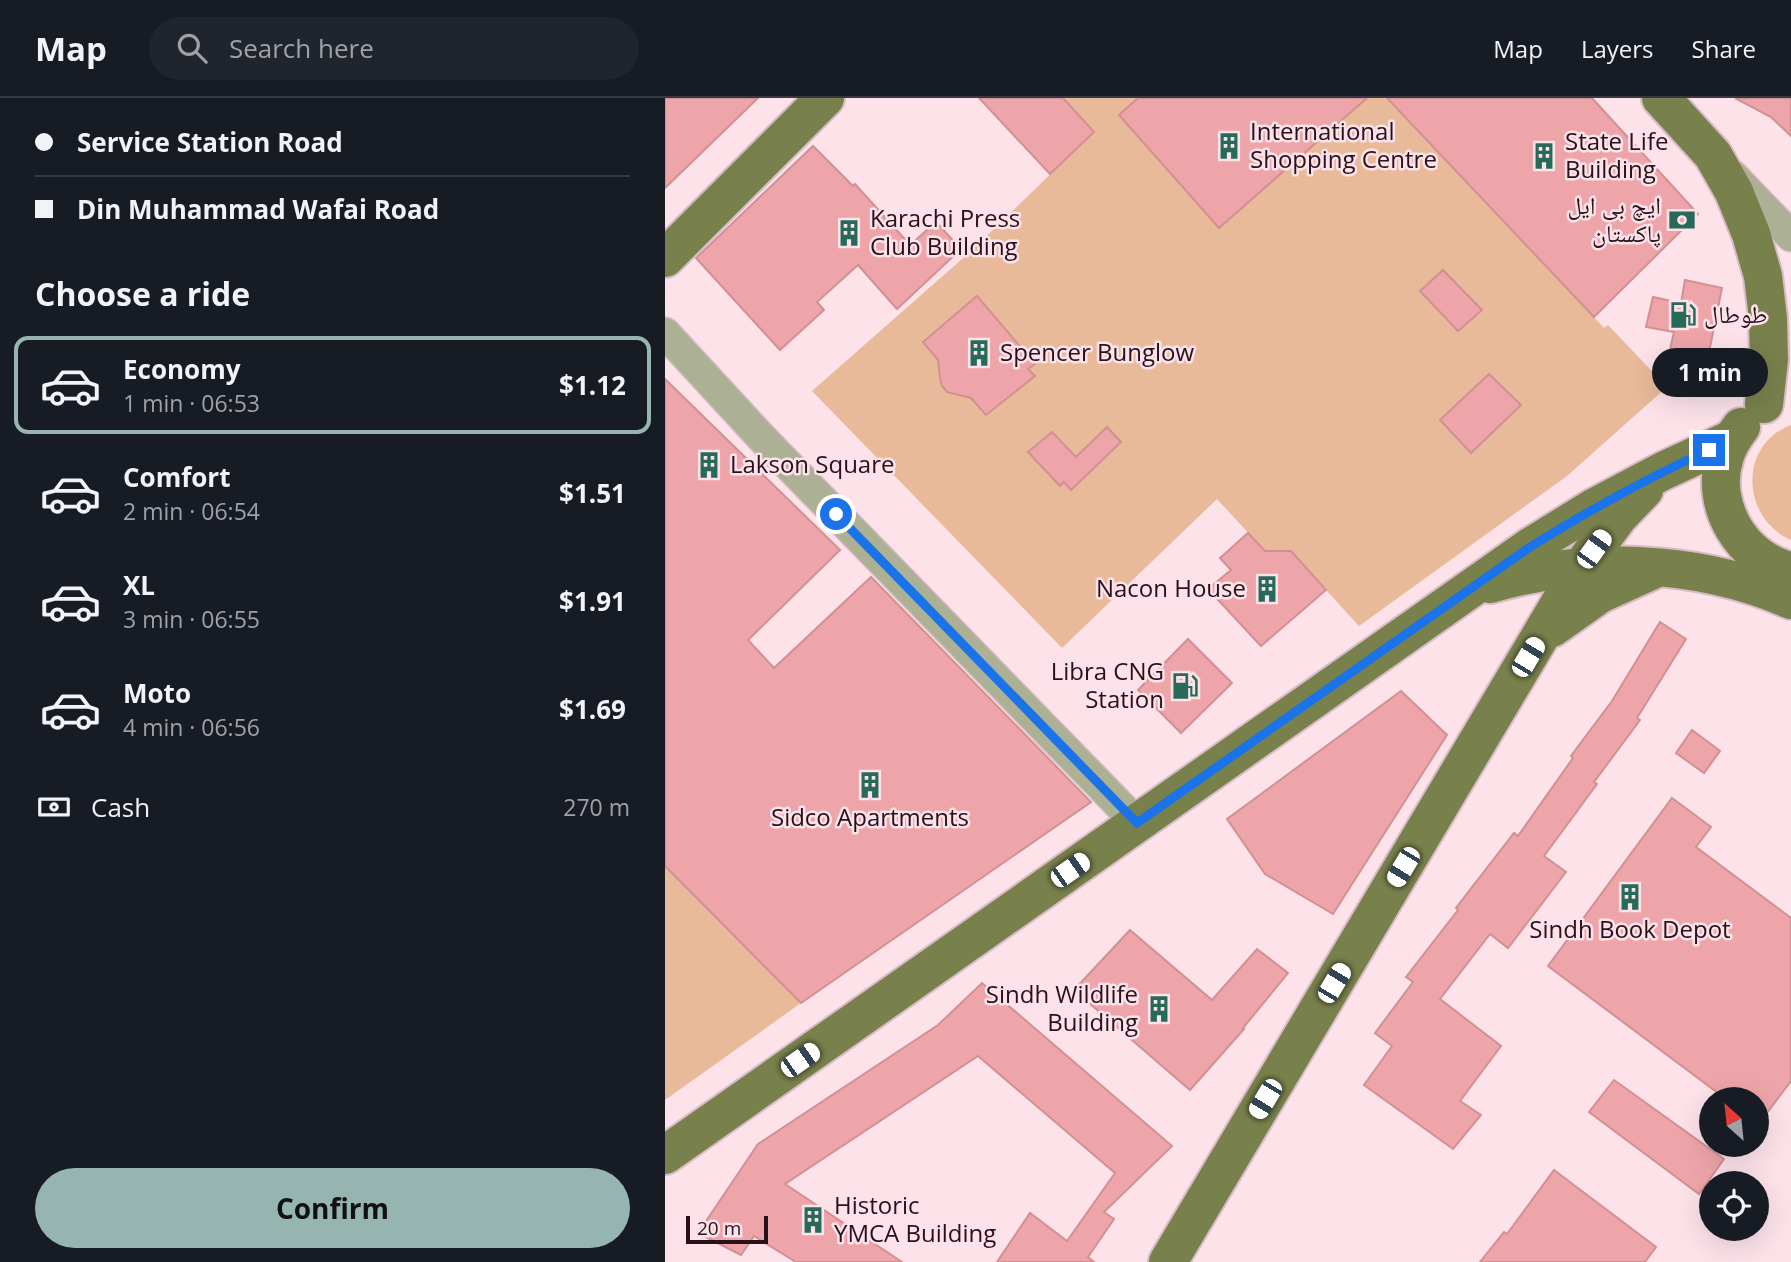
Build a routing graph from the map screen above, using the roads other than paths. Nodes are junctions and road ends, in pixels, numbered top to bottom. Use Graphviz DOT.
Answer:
graph roads {
  1 [pos="825,98"];
  2 [pos="1661,98"];
  3 [pos="1713,155"];
  4 [pos="1791,236"];
  5 [pos="665,258"];
  6 [pos="665,333"];
  7 [pos="1777,399"];
  8 [pos="1731,439"];
  9 [pos="1663,471"];
  10 [pos="1582,566"];
  11 [pos="1661,566"];
  12 [pos="1784,576"];
  13 [pos="1468,591"];
  14 [pos="1542,634"];
  15 [pos="1137,823"];
  16 [pos="665,1156"];
  17 [pos="1167,1262"];
  1 -- 5 [label="main road"];
  2 -- 3 [label="main road"];
  3 -- 4 [label="street"];
  3 -- 7 [label="main road"];
  6 -- 15 [label="street"];
  7 -- 8 [label="main road"];
  8 -- 9 [label="main road"];
  8 -- 12 [label="main road"];
  9 -- 10 [label="main road"];
  9 -- 13 [label="main road"];
  10 -- 11 [label="main road"];
  10 -- 13 [label="main road"];
  10 -- 14 [label="main road"];
  11 -- 12 [label="main road"];
  11 -- 14 [label="main road"];
  13 -- 15 [label="main road"];
  14 -- 17 [label="main road"];
  15 -- 16 [label="main road"];
}
